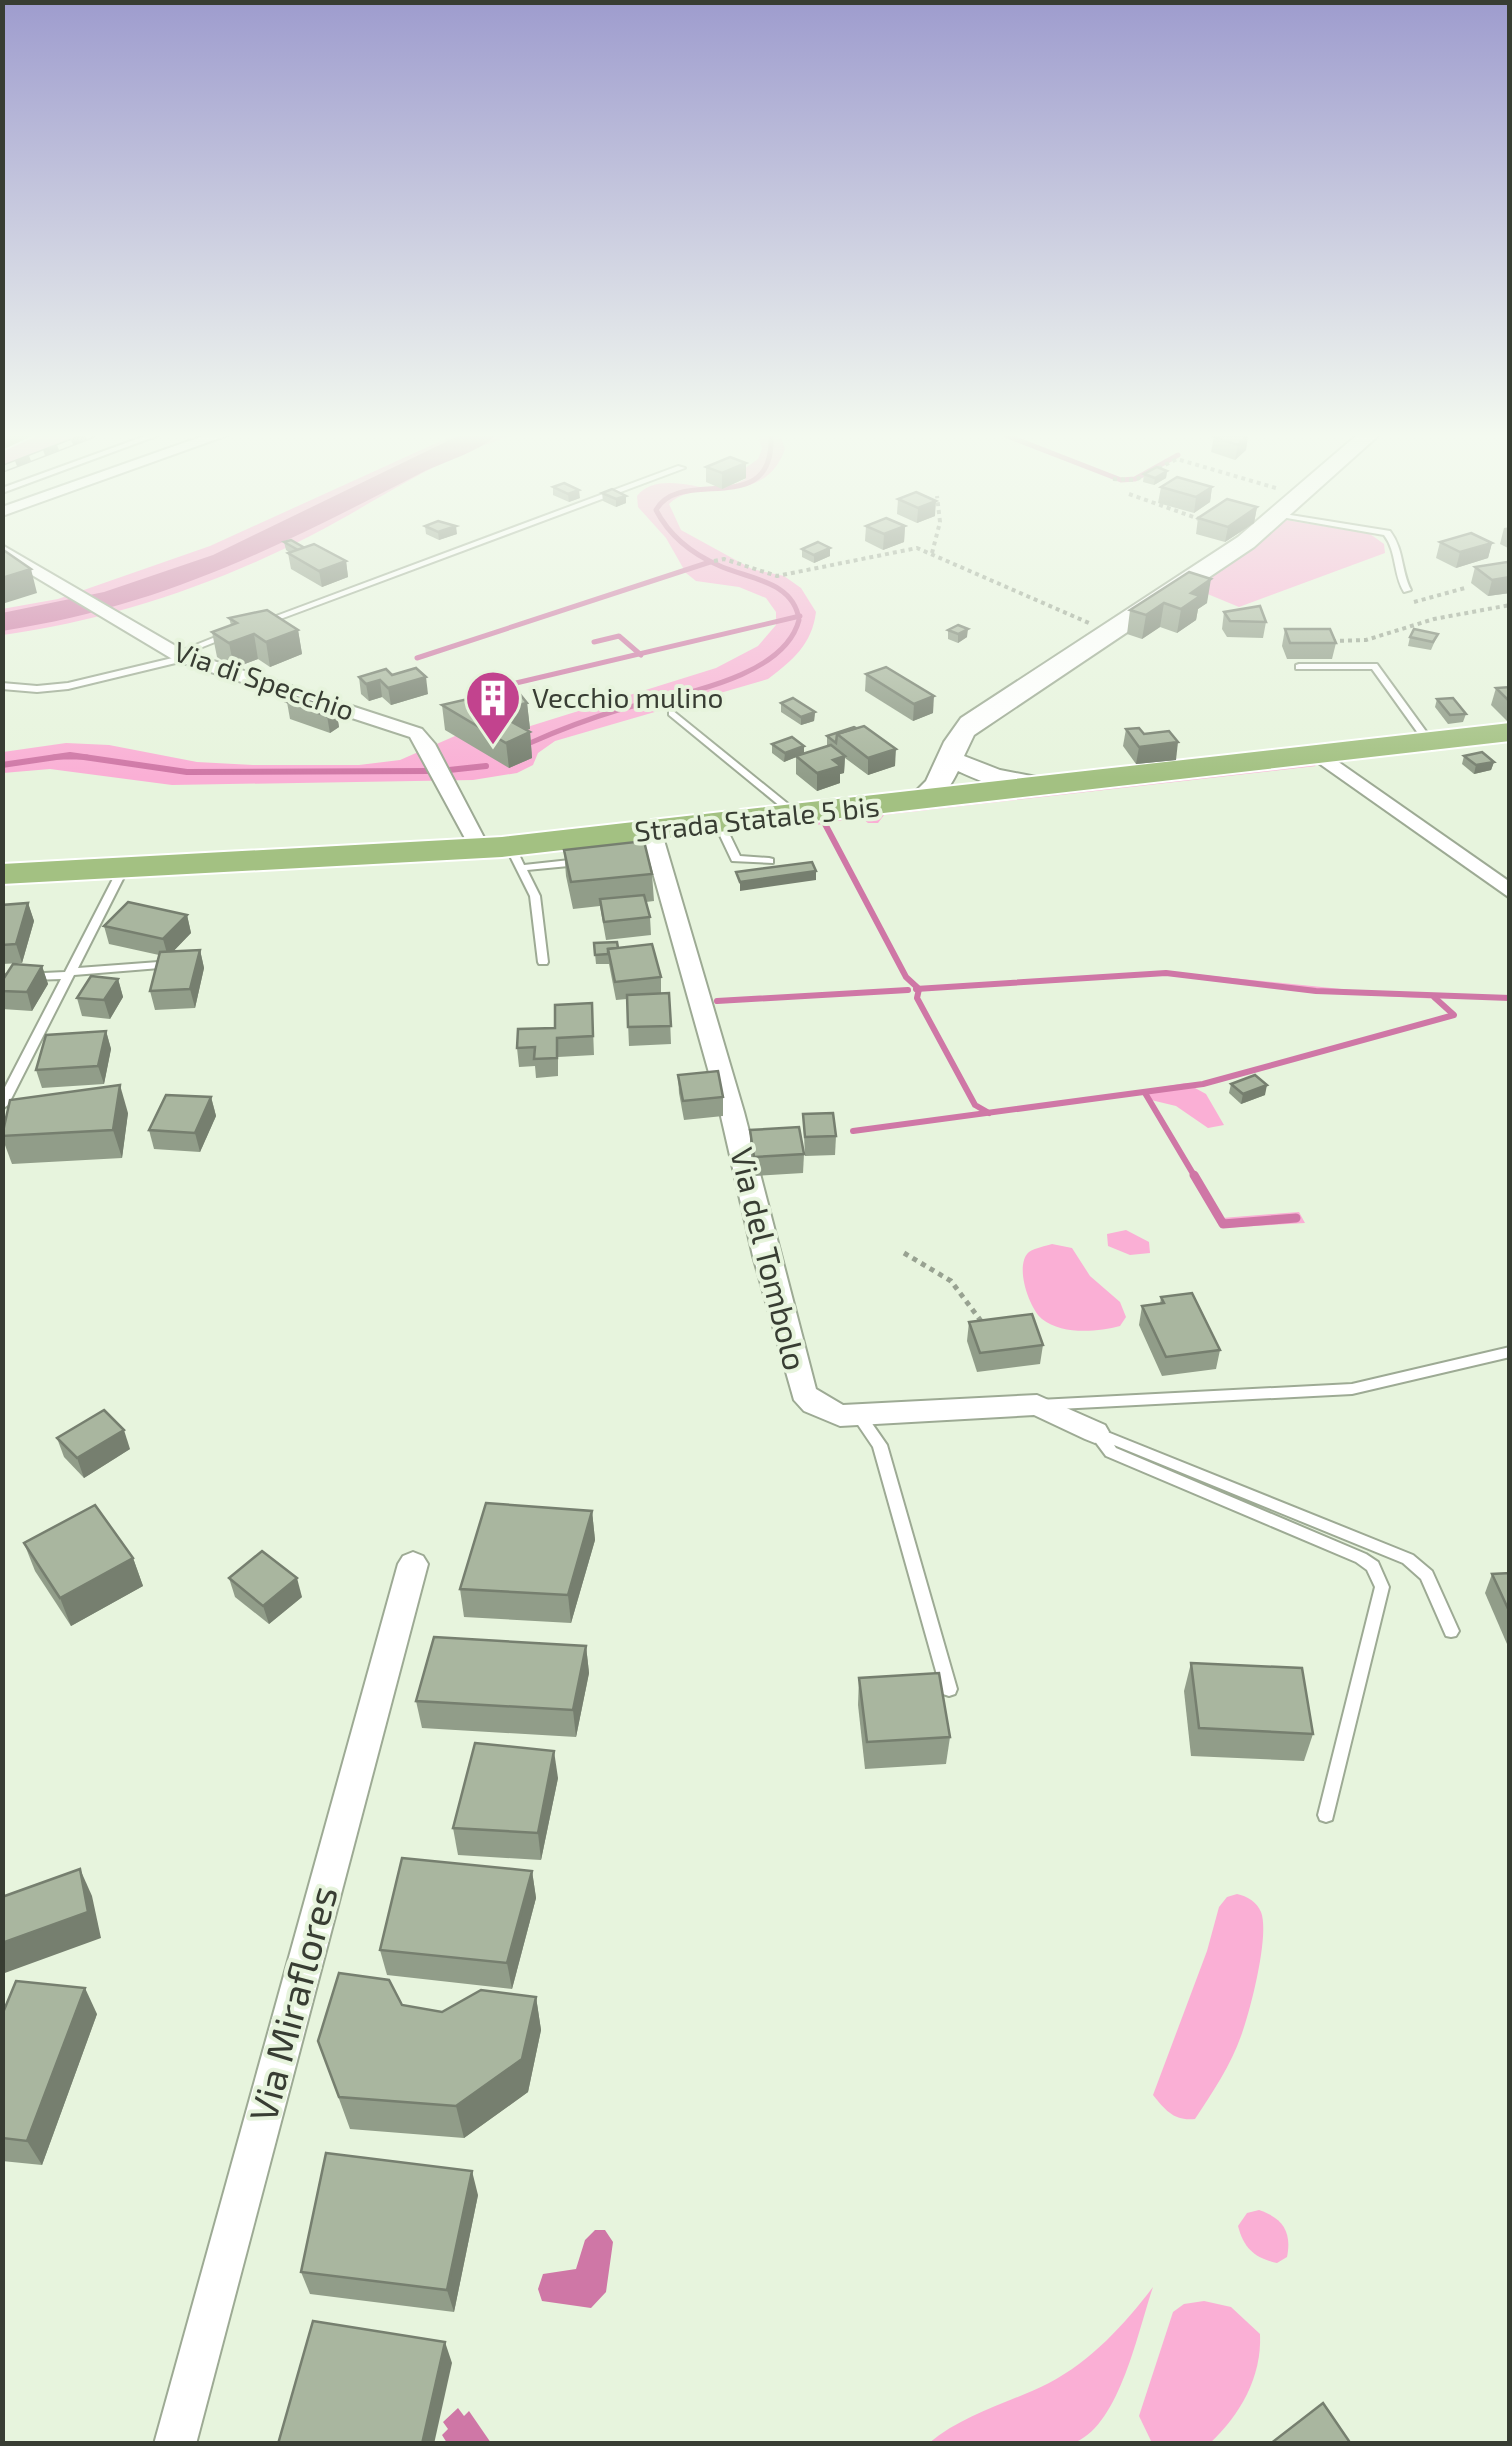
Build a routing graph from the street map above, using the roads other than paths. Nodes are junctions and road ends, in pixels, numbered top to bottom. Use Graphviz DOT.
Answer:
graph roads {
  1 [pos="465,549"];
  2 [pos="1236,549"];
  3 [pos="1397,549"];
  4 [pos="2,550"];
  5 [pos="1407,590"];
  6 [pos="181,656"];
  7 [pos="1300,667"];
  8 [pos="2,686"];
  9 [pos="672,713"];
  10 [pos="1510,732"];
  11 [pos="1428,741"];
  12 [pos="1317,753"];
  13 [pos="956,771"];
  14 [pos="795,814"];
  15 [pos="719,823"];
  16 [pos="650,830"];
  17 [pos="504,855"];
  18 [pos="592,860"];
  19 [pos="769,861"];
  20 [pos="123,869"];
  21 [pos="2,874"];
  22 [pos="1510,892"];
  23 [pos="543,962"];
  24 [pos="179,964"];
  25 [pos="69,974"];
  26 [pos="2,978"];
  27 [pos="2,1106"];
  28 [pos="22,1107"];
  29 [pos="1510,1352"];
  30 [pos="1036,1405"];
  31 [pos="859,1416"];
  32 [pos="1095,1432"];
  33 [pos="413,1564"];
  34 [pos="1450,1631"];
  35 [pos="949,1689"];
  36 [pos="1326,1816"];
  37 [pos="175,2444"];
  1 -- 6 [label="lane"];
  2 -- 13 [label="main road"];
  3 -- 5 [label="lane"];
  4 -- 6 [label="street, Via di Specchio"];
  6 -- 8 [label="lane"];
  6 -- 17 [label="street, Via di Specchio"];
  7 -- 11 [label="lane"];
  9 -- 14 [label="lane"];
  10 -- 11 [label="main road, Strada Statale 5 bis"];
  11 -- 12 [label="main road, Strada Statale 5 bis"];
  12 -- 13 [label="main road, Strada Statale 5 bis"];
  12 -- 22 [label="street"];
  13 -- 14 [label="main road, Strada Statale 5 bis"];
  14 -- 15 [label="main road, Strada Statale 5 bis"];
  15 -- 16 [label="main road, Strada Statale 5 bis"];
  15 -- 19 [label="lane"];
  16 -- 17 [label="main road, Strada Statale 5 bis"];
  16 -- 31 [label="street, Via del Tombolo"];
  17 -- 18 [label="lane"];
  17 -- 20 [label="main road, Strada Statale 5 bis"];
  17 -- 23 [label="lane"];
  20 -- 21 [label="main road, Strada Statale 5 bis"];
  20 -- 25 [label="lane"];
  24 -- 25 [label="lane"];
  25 -- 26 [label="lane"];
  25 -- 27 [label="lane"];
  27 -- 28 [label="lane"];
  29 -- 30 [label="lane"];
  30 -- 31 [label="street, Via del Tombolo"];
  30 -- 32 [label="street, Via del Tombolo"];
  31 -- 35 [label="lane"];
  32 -- 34 [label="lane"];
  32 -- 36 [label="lane"];
  33 -- 37 [label="street, Via Miraflores"];
}
